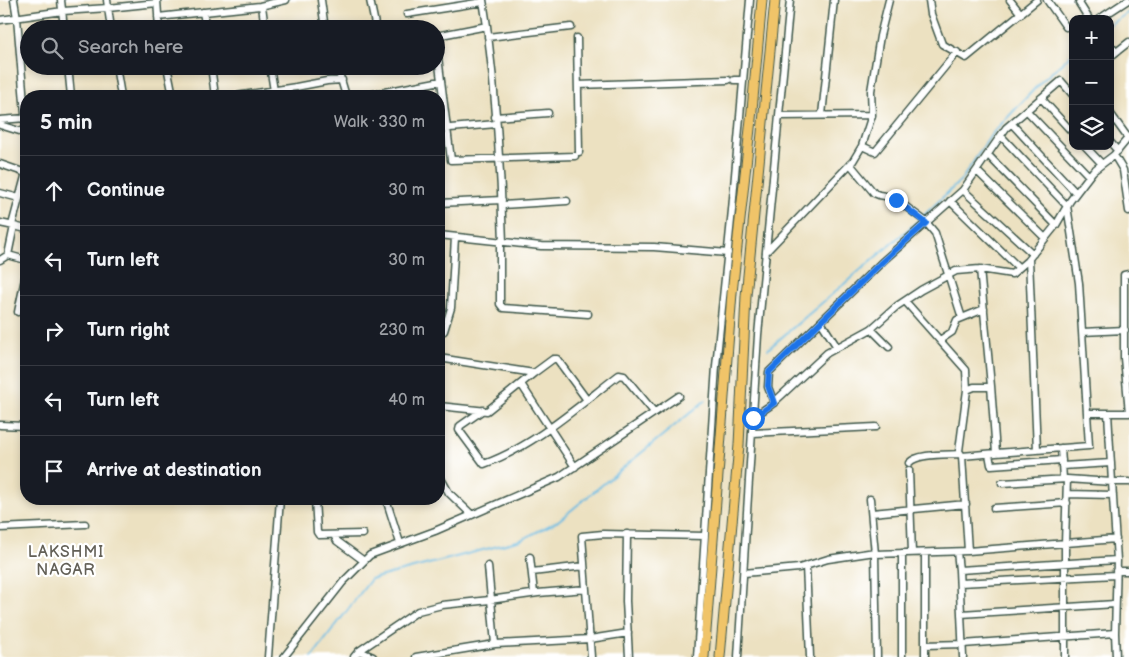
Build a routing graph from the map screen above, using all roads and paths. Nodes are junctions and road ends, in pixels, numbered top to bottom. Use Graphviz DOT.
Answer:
graph roads {
  1 [pos="14,0"];
  2 [pos="61,0"];
  3 [pos="107,0"];
  4 [pos="286,0"];
  5 [pos="321,0"];
  6 [pos="370,0"];
  7 [pos="750,0"];
  8 [pos="762,0"];
  9 [pos="775,0"];
  10 [pos="790,0"];
  11 [pos="834,0"];
  12 [pos="889,0"];
  13 [pos="929,0"];
  14 [pos="1010,0"];
  15 [pos="1037,0"];
  16 [pos="1047,0"];
  17 [pos="1081,0"];
  18 [pos="1128,0"];
  19 [pos="157,1"];
  20 [pos="274,1"];
  21 [pos="483,1"];
  22 [pos="262,6"];
  23 [pos="108,8"];
  24 [pos="63,11"];
  25 [pos="204,12"];
  26 [pos="406,14"];
  27 [pos="1021,14"];
  28 [pos="1086,15"];
  29 [pos="1105,15"];
  30 [pos="158,17"];
  31 [pos="17,18"];
  32 [pos="0,20"];
  33 [pos="64,20"];
  34 [pos="110,20"];
  35 [pos="158,20"];
  36 [pos="205,20"];
  37 [pos="264,20"];
  38 [pos="324,20"];
  39 [pos="374,20"];
  40 [pos="487,26"];
  41 [pos="571,27"];
  42 [pos="1066,27"];
  43 [pos="445,34"];
  44 [pos="488,37"];
  45 [pos="577,38"];
  46 [pos="1129,42"];
  47 [pos="1114,50"];
  48 [pos="20,51"];
  49 [pos="957,52"];
  50 [pos="1116,52"];
  51 [pos="22,75"];
  52 [pos="69,75"];
  53 [pos="118,75"];
  54 [pos="169,75"];
  55 [pos="212,75"];
  56 [pos="271,75"];
  57 [pos="340,75"];
  58 [pos="440,75"];
  59 [pos="342,80"];
  60 [pos="743,80"];
  61 [pos="441,81"];
  62 [pos="578,85"];
  63 [pos="292,88"];
  64 [pos="23,90"];
  65 [pos="70,90"];
  66 [pos="120,90"];
  67 [pos="172,90"];
  68 [pos="214,90"];
  69 [pos="274,90"];
  70 [pos="280,90"];
  71 [pos="344,90"];
  72 [pos="395,90"];
  73 [pos="442,90"];
  74 [pos="1069,91"];
  75 [pos="1041,98"];
  76 [pos="1026,111"];
  77 [pos="445,112"];
  78 [pos="548,113"];
  79 [pos="822,115"];
  80 [pos="872,115"];
  81 [pos="779,116"];
  82 [pos="20,118"];
  83 [pos="1114,118"];
  84 [pos="0,120"];
  85 [pos="496,120"];
  86 [pos="1012,124"];
  87 [pos="0,125"];
  88 [pos="447,128"];
  89 [pos="1069,129"];
  90 [pos="20,131"];
  91 [pos="1001,136"];
  92 [pos="1128,137"];
  93 [pos="862,146"];
  94 [pos="1114,149"];
  95 [pos="1089,150"];
  96 [pos="1116,153"];
  97 [pos="988,154"];
  98 [pos="499,160"];
  99 [pos="0,164"];
  100 [pos="850,164"];
  101 [pos="1102,164"];
  102 [pos="736,166"];
  103 [pos="746,167"];
  104 [pos="1126,168"];
  105 [pos="20,171"];
  106 [pos="976,171"];
  107 [pos="1089,176"];
  108 [pos="963,190"];
  109 [pos="0,193"];
  110 [pos="1076,193"];
  111 [pos="20,194"];
  112 [pos="19,198"];
  113 [pos="567,201"];
  114 [pos="950,201"];
  115 [pos="502,202"];
  116 [pos="445,203"];
  117 [pos="1067,206"];
  118 [pos="1129,211"];
  119 [pos="926,222"];
  120 [pos="0,223"];
  121 [pos="1056,225"];
  122 [pos="13,226"];
  123 [pos="20,228"];
  124 [pos="445,236"];
  125 [pos="455,237"];
  126 [pos="1045,238"];
  127 [pos="502,242"];
  128 [pos="766,252"];
  129 [pos="728,253"];
  130 [pos="8,255"];
  131 [pos="1031,256"];
  132 [pos="20,258"];
  133 [pos="0,260"];
  134 [pos="1019,268"];
  135 [pos="980,269"];
  136 [pos="1129,274"];
  137 [pos="948,276"];
  138 [pos="905,301"];
  139 [pos="20,302"];
  140 [pos="984,310"];
  141 [pos="18,312"];
  142 [pos="588,314"];
  143 [pos="962,318"];
  144 [pos="821,322"];
  145 [pos="1127,323"];
  146 [pos="445,329"];
  147 [pos="871,329"];
  148 [pos="1125,330"];
  149 [pos="1082,332"];
  150 [pos="940,340"];
  151 [pos="888,346"];
  152 [pos="837,347"];
  153 [pos="445,359"];
  154 [pos="1127,366"];
  155 [pos="534,374"];
  156 [pos="520,384"];
  157 [pos="991,387"];
  158 [pos="967,390"];
  159 [pos="680,396"];
  160 [pos="587,400"];
  161 [pos="774,403"];
  162 [pos="445,407"];
  163 [pos="483,410"];
  164 [pos="654,412"];
  165 [pos="1087,413"];
  166 [pos="1108,414"];
  167 [pos="1129,414"];
  168 [pos="753,418"];
  169 [pos="0,425"];
  170 [pos="20,426"];
  171 [pos="876,427"];
  172 [pos="549,428"];
  173 [pos="752,433"];
  174 [pos="1061,448"];
  175 [pos="1037,450"];
  176 [pos="992,454"];
  177 [pos="961,455"];
  178 [pos="908,463"];
  179 [pos="1062,463"];
  180 [pos="1111,463"];
  181 [pos="575,467"];
  182 [pos="909,470"];
  183 [pos="1065,479"];
  184 [pos="1112,482"];
  185 [pos="1129,482"];
  186 [pos="1002,483"];
  187 [pos="445,486"];
  188 [pos="1067,494"];
  189 [pos="1113,495"];
  190 [pos="870,498"];
  191 [pos="1067,502"];
  192 [pos="966,504"];
  193 [pos="280,505"];
  194 [pos="315,505"];
  195 [pos="388,505"];
  196 [pos="994,508"];
  197 [pos="910,510"];
  198 [pos="872,513"];
  199 [pos="472,515"];
  200 [pos="85,524"];
  201 [pos="0,528"];
  202 [pos="364,534"];
  203 [pos="627,534"];
  204 [pos="334,535"];
  205 [pos="705,536"];
  206 [pos="1116,539"];
  207 [pos="400,543"];
  208 [pos="1065,544"];
  209 [pos="968,551"];
  210 [pos="957,552"];
  211 [pos="875,553"];
  212 [pos="902,553"];
  213 [pos="912,553"];
  214 [pos="925,553"];
  215 [pos="530,557"];
  216 [pos="1117,560"];
  217 [pos="364,561"];
  218 [pos="1065,562"];
  219 [pos="488,566"];
  220 [pos="584,566"];
  221 [pos="806,566"];
  222 [pos="959,570"];
  223 [pos="1129,571"];
  224 [pos="532,572"];
  225 [pos="744,573"];
  226 [pos="1116,573"];
  227 [pos="1066,578"];
  228 [pos="960,583"];
  229 [pos="586,589"];
  230 [pos="534,593"];
  231 [pos="490,600"];
  232 [pos="1115,604"];
  233 [pos="1066,607"];
  234 [pos="962,614"];
  235 [pos="628,633"];
  236 [pos="1115,633"];
  237 [pos="1066,636"];
  238 [pos="590,638"];
  239 [pos="495,644"];
  240 [pos="963,644"];
  241 [pos="925,645"];
  242 [pos="360,651"];
  243 [pos="268,657"];
  244 [pos="284,657"];
  245 [pos="354,657"];
  246 [pos="372,657"];
  247 [pos="416,657"];
  248 [pos="591,657"];
  249 [pos="629,657"];
  250 [pos="697,657"];
  251 [pos="704,657"];
  252 [pos="720,657"];
  253 [pos="738,657"];
  254 [pos="810,657"];
  255 [pos="876,657"];
  256 [pos="902,657"];
  257 [pos="925,657"];
  258 [pos="964,657"];
  259 [pos="1065,657"];
  260 [pos="1116,657"];
  1 -- 31 [label="street"];
  2 -- 24 [label="street"];
  3 -- 23 [label="street"];
  4 -- 20 [label="street"];
  5 -- 38 [label="street"];
  6 -- 39 [label="street"];
  7 -- 60 [label="street"];
  8 -- 103 [label="highway"];
  9 -- 252 [label="highway"];
  10 -- 81 [label="street"];
  11 -- 79 [label="street"];
  12 -- 80 [label="street"];
  13 -- 49 [label="street"];
  14 -- 27 [label="street"];
  15 -- 27 [label="street"];
  16 -- 42 [label="street"];
  17 -- 28 [label="street"];
  18 -- 29 [label="street"];
  19 -- 23 [label="street"];
  19 -- 30 [label="street"];
  20 -- 22 [label="street"];
  21 -- 26 [label="street"];
  21 -- 40 [label="street"];
  22 -- 25 [label="street"];
  22 -- 37 [label="street"];
  23 -- 24 [label="street"];
  23 -- 34 [label="street"];
  24 -- 31 [label="street"];
  24 -- 33 [label="street"];
  25 -- 30 [label="street"];
  25 -- 36 [label="street"];
  27 -- 49 [label="street"];
  30 -- 35 [label="street"];
  31 -- 32 [label="street"];
  31 -- 48 [label="street"];
  40 -- 43 [label="street"];
  40 -- 44 [label="street"];
  41 -- 44 [label="street"];
  44 -- 85 [label="street"];
  45 -- 62 [label="street"];
  46 -- 50 [label="street"];
  47 -- 50 [label="street"];
  49 -- 93 [label="street"];
  51 -- 64 [label="street"];
  52 -- 65 [label="street"];
  53 -- 66 [label="street"];
  54 -- 67 [label="street"];
  55 -- 68 [label="street"];
  56 -- 69 [label="street"];
  57 -- 59 [label="street"];
  58 -- 61 [label="street"];
  59 -- 63 [label="street"];
  59 -- 71 [label="street"];
  60 -- 62 [label="street"];
  60 -- 102 [label="street"];
  61 -- 72 [label="street"];
  61 -- 73 [label="street"];
  62 -- 98 [label="street"];
  63 -- 70 [label="street"];
  74 -- 75 [label="street"];
  75 -- 76 [label="street"];
  75 -- 89 [label="street"];
  76 -- 86 [label="street"];
  76 -- 107 [label="street"];
  77 -- 88 [label="street"];
  78 -- 85 [label="street"];
  79 -- 80 [label="street"];
  79 -- 81 [label="street"];
  80 -- 93 [label="street"];
  81 -- 128 [label="street"];
  82 -- 84 [label="street"];
  83 -- 92 [label="street"];
  85 -- 88 [label="street"];
  85 -- 98 [label="street"];
  86 -- 91 [label="street"];
  86 -- 110 [label="street"];
  87 -- 90 [label="street"];
  88 -- 98 [label="street"];
  91 -- 97 [label="street"];
  91 -- 117 [label="street"];
  92 -- 96 [label="street"];
  93 -- 100 [label="street"];
  94 -- 96 [label="street"];
  95 -- 101 [label="street"];
  96 -- 101 [label="street"];
  96 -- 104 [label="street"];
  97 -- 106 [label="street"];
  97 -- 121 [label="street"];
  98 -- 115 [label="street"];
  99 -- 105 [label="street"];
  100 -- 119 [label="street"];
  100 -- 128 [label="street"];
  101 -- 107 [label="street"];
  102 -- 103 [label="highway"];
  102 -- 129 [label="street"];
  103 -- 251 [label="highway"];
  104 -- 118 [label="street"];
  106 -- 108 [label="street"];
  106 -- 126 [label="street"];
  107 -- 110 [label="street"];
  108 -- 114 [label="street"];
  108 -- 131 [label="street"];
  109 -- 112 [label="street"];
  110 -- 117 [label="street"];
  111 -- 112 [label="street"];
  112 -- 122 [label="street"];
  113 -- 115 [label="street"];
  114 -- 119 [label="street"];
  114 -- 134 [label="street"];
  115 -- 116 [label="street"];
  115 -- 127 [label="street"];
  117 -- 121 [label="street"];
  117 -- 149 [label="street"];
  119 -- 137 [label="street"];
  119 -- 144 [label="street"];
  120 -- 122 [label="street"];
  121 -- 126 [label="street"];
  122 -- 123 [label="street"];
  122 -- 130 [label="street"];
  124 -- 125 [label="street"];
  125 -- 127 [label="street"];
  125 -- 146 [label="street"];
  126 -- 131 [label="street"];
  127 -- 129 [label="street"];
  127 -- 142 [label="street"];
  128 -- 168 [label="street"];
  129 -- 205 [label="street"];
  130 -- 132 [label="street"];
  130 -- 133 [label="street"];
  131 -- 134 [label="street"];
  131 -- 175 [label="street"];
  134 -- 135 [label="street"];
  135 -- 137 [label="street"];
  135 -- 140 [label="street"];
  136 -- 145 [label="street"];
  137 -- 138 [label="street"];
  137 -- 143 [label="street"];
  138 -- 147 [label="street"];
  138 -- 150 [label="street"];
  139 -- 141 [label="street"];
  140 -- 143 [label="street"];
  140 -- 157 [label="street"];
  143 -- 150 [label="street"];
  144 -- 152 [label="street"];
  144 -- 161 [label="street"];
  145 -- 148 [label="street"];
  147 -- 151 [label="street"];
  147 -- 152 [label="street"];
  148 -- 149 [label="street"];
  148 -- 154 [label="street"];
  149 -- 165 [label="street"];
  150 -- 158 [label="street"];
  152 -- 161 [label="street"];
  153 -- 155 [label="street"];
  154 -- 167 [label="street"];
  155 -- 156 [label="street"];
  155 -- 160 [label="street"];
  156 -- 163 [label="street"];
  156 -- 172 [label="street"];
  157 -- 158 [label="street"];
  157 -- 176 [label="street"];
  158 -- 177 [label="street"];
  159 -- 164 [label="street"];
  160 -- 164 [label="street"];
  160 -- 172 [label="street"];
  161 -- 168 [label="street"];
  162 -- 163 [label="street"];
  163 -- 172 [label="street"];
  164 -- 181 [label="street"];
  165 -- 166 [label="street"];
  165 -- 174 [label="street"];
  166 -- 167 [label="street"];
  166 -- 180 [label="street"];
  168 -- 173 [label="street"];
  169 -- 170 [label="street"];
  171 -- 173 [label="street"];
  172 -- 181 [label="street"];
  173 -- 225 [label="street"];
  174 -- 175 [label="street"];
  174 -- 179 [label="street"];
  175 -- 176 [label="street"];
  176 -- 177 [label="street"];
  176 -- 179 [label="street"];
  177 -- 178 [label="street"];
  177 -- 192 [label="street"];
  179 -- 180 [label="street"];
  179 -- 183 [label="street"];
  180 -- 184 [label="street"];
  181 -- 199 [label="street"];
  182 -- 197 [label="street"];
  183 -- 184 [label="street"];
  183 -- 186 [label="street"];
  183 -- 188 [label="street"];
  184 -- 185 [label="street"];
  184 -- 189 [label="street"];
  187 -- 199 [label="street"];
  188 -- 189 [label="street"];
  188 -- 191 [label="street"];
  189 -- 206 [label="street"];
  190 -- 198 [label="street"];
  191 -- 196 [label="street"];
  191 -- 208 [label="street"];
  192 -- 197 [label="street"];
  192 -- 209 [label="street"];
  193 -- 243 [label="street"];
  194 -- 204 [label="street"];
  195 -- 207 [label="street"];
  197 -- 198 [label="street"];
  197 -- 213 [label="street"];
  198 -- 211 [label="street"];
  199 -- 207 [label="street"];
  200 -- 201 [label="street"];
  202 -- 204 [label="street"];
  203 -- 205 [label="street"];
  203 -- 220 [label="street"];
  203 -- 235 [label="street"];
  204 -- 217 [label="street"];
  205 -- 250 [label="street"];
  206 -- 208 [label="street"];
  206 -- 216 [label="street"];
  207 -- 217 [label="street"];
  208 -- 209 [label="street"];
  208 -- 218 [label="street"];
  209 -- 210 [label="street"];
  210 -- 214 [label="street"];
  210 -- 222 [label="street"];
  211 -- 212 [label="street"];
  211 -- 221 [label="street"];
  211 -- 255 [label="street"];
  212 -- 213 [label="street"];
  212 -- 256 [label="street"];
  213 -- 214 [label="street"];
  214 -- 241 [label="street"];
  215 -- 224 [label="street"];
  216 -- 218 [label="street"];
  216 -- 226 [label="street"];
  217 -- 244 [label="street"];
  218 -- 222 [label="street"];
  218 -- 227 [label="street"];
  219 -- 231 [label="street"];
  220 -- 224 [label="street"];
  220 -- 229 [label="street"];
  221 -- 225 [label="street"];
  221 -- 254 [label="street"];
  222 -- 228 [label="street"];
  223 -- 226 [label="street"];
  224 -- 230 [label="street"];
  225 -- 253 [label="street"];
  226 -- 227 [label="street"];
  226 -- 232 [label="street"];
  227 -- 228 [label="street"];
  227 -- 233 [label="street"];
  228 -- 234 [label="street"];
  229 -- 230 [label="street"];
  229 -- 238 [label="street"];
  230 -- 231 [label="street"];
  231 -- 239 [label="street"];
  231 -- 242 [label="street"];
  232 -- 233 [label="street"];
  232 -- 236 [label="street"];
  233 -- 234 [label="street"];
  233 -- 237 [label="street"];
  234 -- 240 [label="street"];
  235 -- 238 [label="street"];
  235 -- 249 [label="street"];
  236 -- 237 [label="street"];
  236 -- 260 [label="street"];
  237 -- 240 [label="street"];
  237 -- 259 [label="street"];
  238 -- 239 [label="street"];
  238 -- 248 [label="street"];
  239 -- 247 [label="street"];
  240 -- 241 [label="street"];
  240 -- 258 [label="street"];
  241 -- 257 [label="street"];
  242 -- 245 [label="street"];
  242 -- 246 [label="street"];
}
